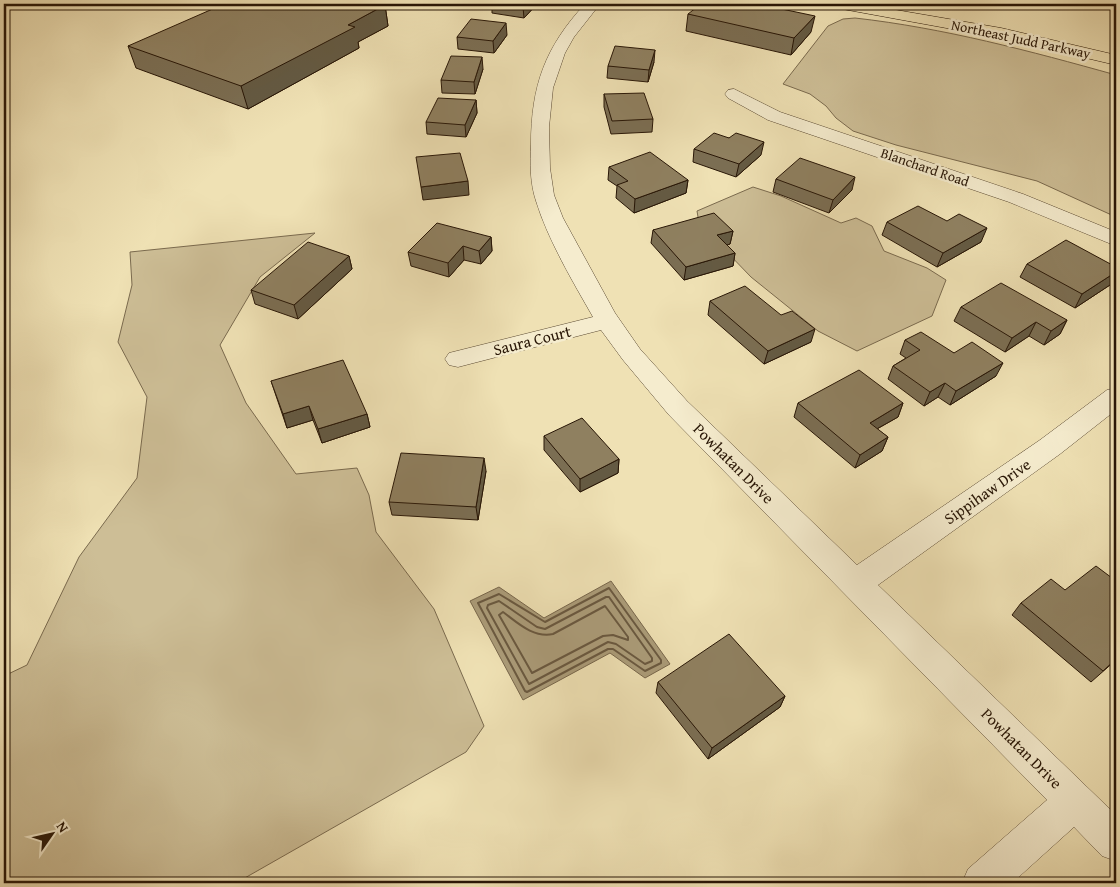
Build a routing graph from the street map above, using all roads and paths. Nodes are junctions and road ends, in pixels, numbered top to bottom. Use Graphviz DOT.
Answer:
graph roads {
  1 [pos="593,4"];
  2 [pos="837,4"];
  3 [pos="874,4"];
  4 [pos="1116,51"];
  5 [pos="1116,60"];
  6 [pos="734,94"];
  7 [pos="1116,240"];
  8 [pos="607,321"];
  9 [pos="458,359"];
  10 [pos="1116,396"];
  11 [pos="856,583"];
  12 [pos="1075,801"];
  13 [pos="1116,842"];
  14 [pos="982,883"];
  1 -- 8 [label="street, Powhatan Drive"];
  2 -- 5 [label="highway, Northeast Judd Parkway"];
  3 -- 4 [label="highway, Northeast Judd Parkway"];
  6 -- 7 [label="street, Blanchard Road"];
  8 -- 9 [label="street, Saura Court"];
  8 -- 11 [label="street, Powhatan Drive"];
  10 -- 11 [label="street, Sippihaw Drive"];
  11 -- 12 [label="street, Powhatan Drive"];
  12 -- 13 [label="street, Powhatan Drive"];
  12 -- 14 [label="street"];
}
